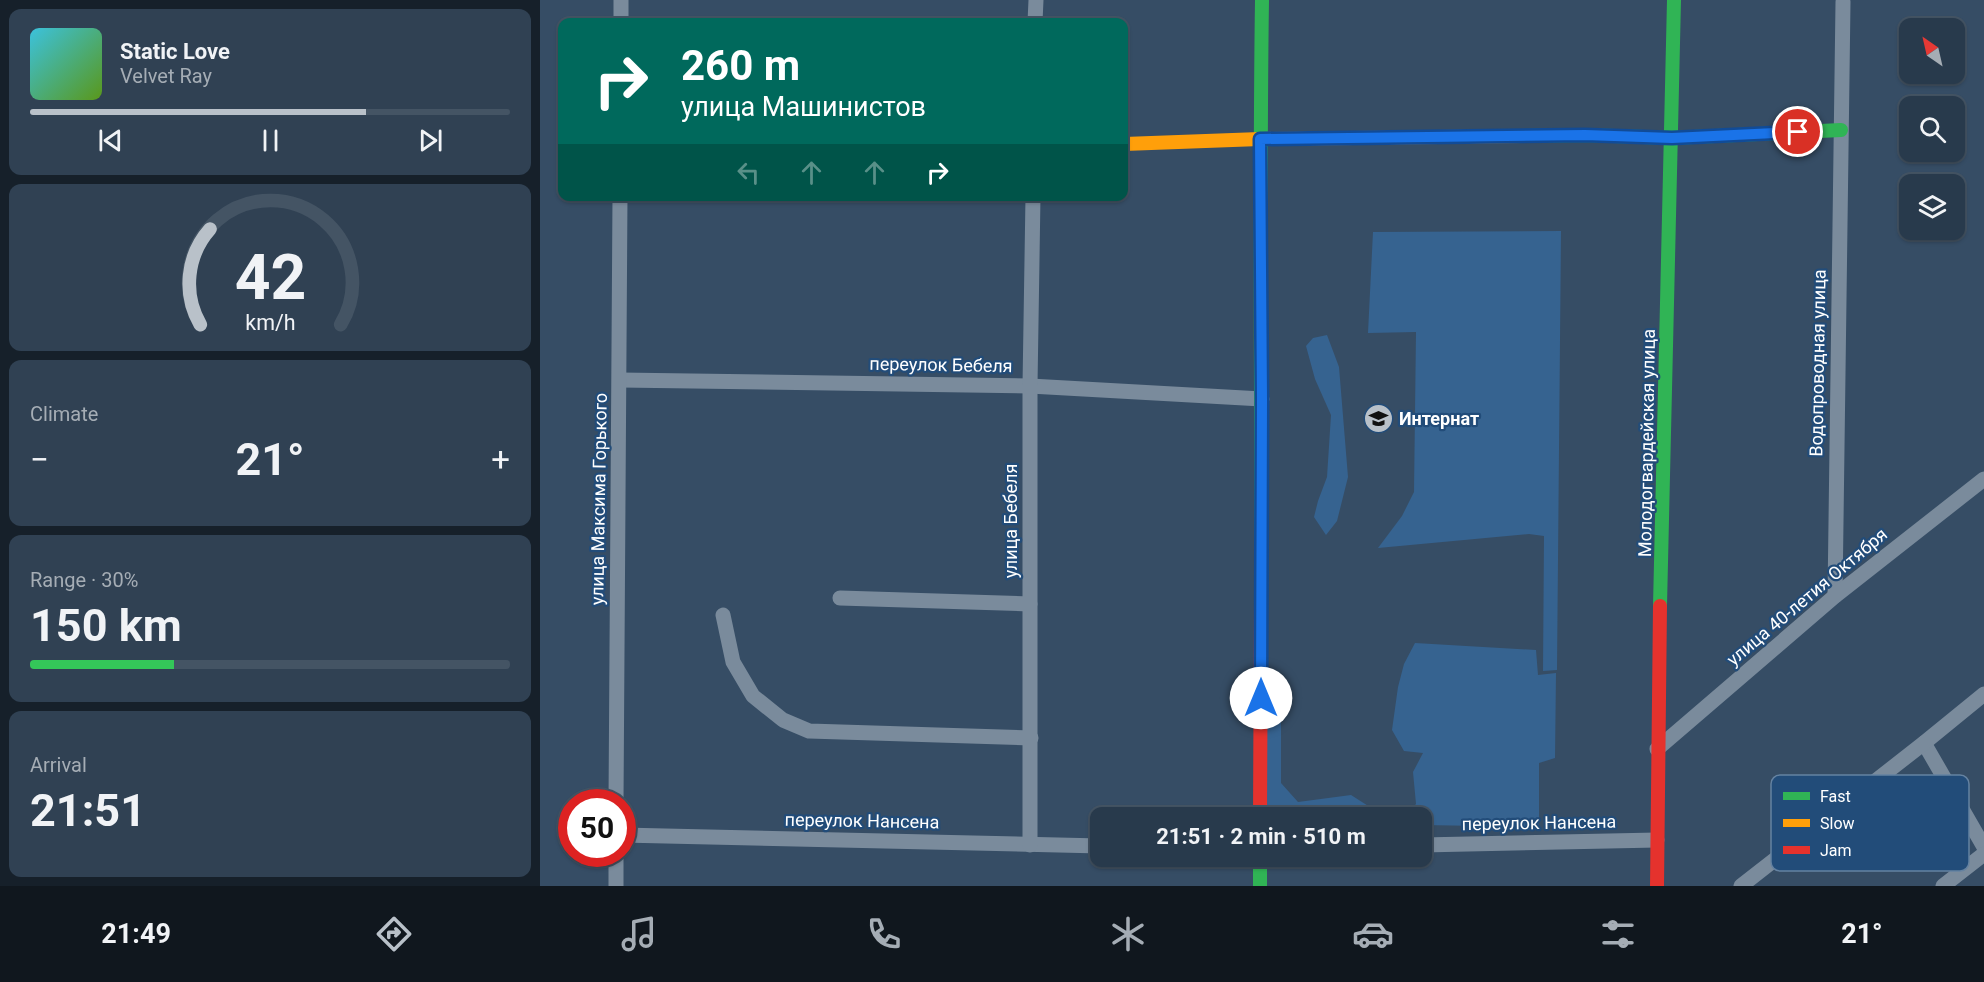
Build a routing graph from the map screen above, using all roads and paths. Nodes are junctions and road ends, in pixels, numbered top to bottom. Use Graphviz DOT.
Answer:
graph roads {
  1 [pos="621,0"];
  2 [pos="1036,0"];
  3 [pos="1262,0"];
  4 [pos="1674,0"];
  5 [pos="1843,2"];
  6 [pos="621,18"];
  7 [pos="1035,18"];
  8 [pos="1841,130"];
  9 [pos="1672,138"];
  10 [pos="1260,139"];
  11 [pos="1128,144"];
  12 [pos="620,201"];
  13 [pos="1034,201"];
  14 [pos="620,380"];
  15 [pos="1030,386"];
  16 [pos="1262,399"];
  17 [pos="1984,479"];
  18 [pos="1835,596"];
  19 [pos="840,598"];
  20 [pos="1030,604"];
  21 [pos="723,615"];
  22 [pos="1984,693"];
  23 [pos="1031,738"];
  24 [pos="1924,743"];
  25 [pos="1657,749"];
  26 [pos="1883,775"];
  27 [pos="1942,775"];
  28 [pos="616,789"];
  29 [pos="1260,807"];
  30 [pos="1969,821"];
  31 [pos="636,835"];
  32 [pos="1657,840"];
  33 [pos="1030,845"];
  34 [pos="1432,845"];
  35 [pos="1090,846"];
  36 [pos="1984,847"];
  37 [pos="1984,854"];
  38 [pos="1771,863"];
  39 [pos="1969,866"];
  40 [pos="616,867"];
  41 [pos="1260,867"];
  42 [pos="1962,871"];
  43 [pos="616,886"];
  44 [pos="1260,886"];
  45 [pos="1657,886"];
  46 [pos="1741,886"];
  47 [pos="1943,886"];
  1 -- 6 [label="street"];
  2 -- 7 [label="street"];
  3 -- 10 [label="street"];
  4 -- 9 [label="street, Молодогвардейская улица"];
  5 -- 8 [label="street, Водопроводная улица"];
  8 -- 9 [label="street"];
  8 -- 18 [label="street, Водопроводная улица"];
  9 -- 10 [label="street"];
  9 -- 25 [label="street, Молодогвардейская улица"];
  10 -- 11 [label="street"];
  10 -- 16 [label="street"];
  12 -- 14 [label="street, улица Максима Горького"];
  13 -- 15 [label="street, улица Бебеля"];
  14 -- 15 [label="street, переулок Бебеля"];
  14 -- 28 [label="street, улица Максима Горького"];
  15 -- 16 [label="street, переулок Бебеля"];
  15 -- 20 [label="street, улица Бебеля"];
  16 -- 29 [label="street"];
  17 -- 18 [label="street, улица 40-летия Октября"];
  18 -- 25 [label="street, улица 40-летия Октября"];
  19 -- 20 [label="street"];
  20 -- 23 [label="street, улица Бебеля"];
  21 -- 23 [label="street"];
  22 -- 24 [label="street"];
  23 -- 33 [label="street, улица Бебеля"];
  24 -- 26 [label="street"];
  24 -- 27 [label="street"];
  25 -- 32 [label="street, Молодогвардейская улица"];
  30 -- 36 [label="street"];
  31 -- 33 [label="street, переулок Нансена"];
  32 -- 34 [label="street, переулок Нансена"];
  32 -- 45 [label="street, Молодогвардейская улица"];
  33 -- 35 [label="street, переулок Нансена"];
  37 -- 39 [label="street"];
  38 -- 46 [label="street"];
  40 -- 43 [label="street"];
  41 -- 44 [label="street"];
  42 -- 47 [label="street"];
}
